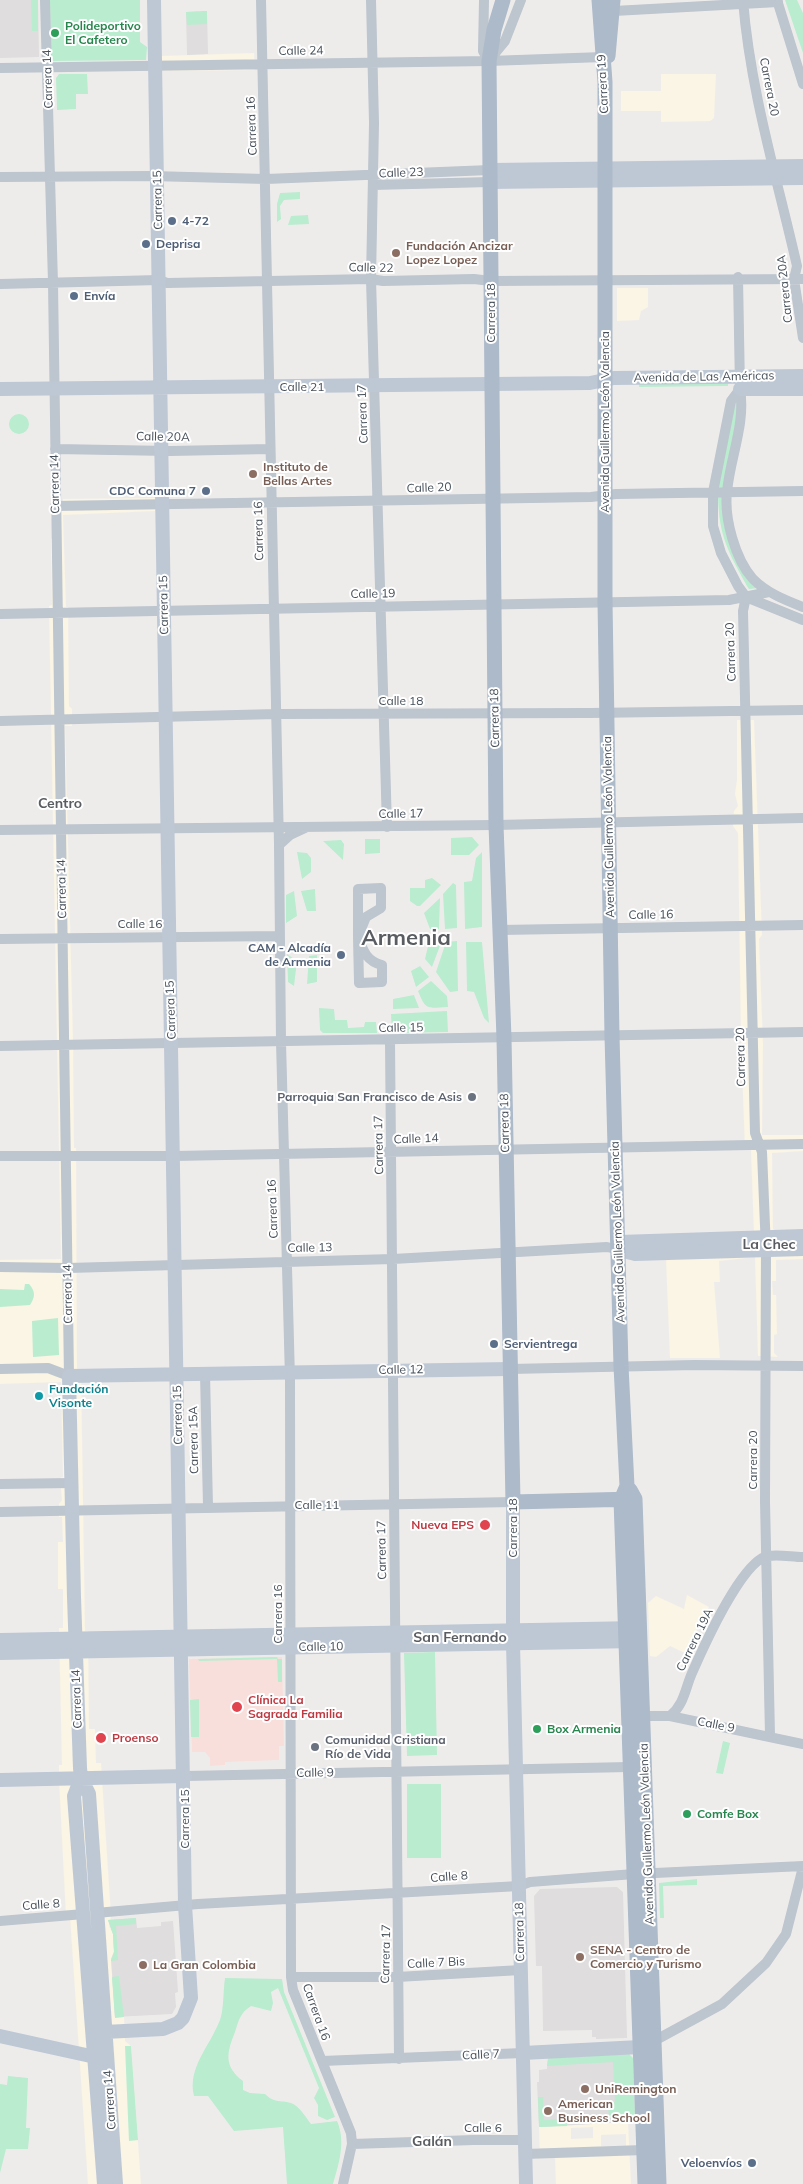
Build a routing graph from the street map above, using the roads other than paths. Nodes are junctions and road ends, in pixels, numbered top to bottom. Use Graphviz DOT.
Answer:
graph roads {
  1 [pos="46,0"];
  2 [pos="154,0"];
  3 [pos="261,0"];
  4 [pos="371,0"];
  5 [pos="484,0"];
  6 [pos="503,0"];
  7 [pos="521,0"];
  8 [pos="599,0"];
  9 [pos="777,1"];
  10 [pos="744,3"];
  11 [pos="614,5"];
  12 [pos="603,57"];
  13 [pos="489,61"];
  14 [pos="372,62"];
  15 [pos="263,64"];
  16 [pos="155,65"];
  17 [pos="48,67"];
  18 [pos="0,68"];
  19 [pos="605,82"];
  20 [pos="803,84"];
  21 [pos="803,166"];
  22 [pos="775,172"];
  23 [pos="373,174"];
  24 [pos="605,175"];
  25 [pos="51,176"];
  26 [pos="157,176"];
  27 [pos="490,176"];
  28 [pos="0,177"];
  29 [pos="803,178"];
  30 [pos="266,179"];
  31 [pos="372,185"];
  32 [pos="738,277"];
  33 [pos="371,279"];
  34 [pos="604,279"];
  35 [pos="799,279"];
  36 [pos="159,280"];
  37 [pos="267,281"];
  38 [pos="491,281"];
  39 [pos="53,283"];
  40 [pos="0,284"];
  41 [pos="803,338"];
  42 [pos="803,376"];
  43 [pos="605,380"];
  44 [pos="740,383"];
  45 [pos="492,384"];
  46 [pos="375,386"];
  47 [pos="269,387"];
  48 [pos="54,388"];
  49 [pos="160,388"];
  50 [pos="0,389"];
  51 [pos="803,389"];
  52 [pos="54,449"];
  53 [pos="270,449"];
  54 [pos="162,450"];
  55 [pos="803,491"];
  56 [pos="714,492"];
  57 [pos="727,492"];
  58 [pos="605,495"];
  59 [pos="494,498"];
  60 [pos="378,502"];
  61 [pos="272,503"];
  62 [pos="163,505"];
  63 [pos="55,506"];
  64 [pos="769,592"];
  65 [pos="746,597"];
  66 [pos="605,602"];
  67 [pos="494,604"];
  68 [pos="379,607"];
  69 [pos="803,607"];
  70 [pos="273,608"];
  71 [pos="164,609"];
  72 [pos="57,613"];
  73 [pos="0,614"];
  74 [pos="803,620"];
  75 [pos="803,710"];
  76 [pos="746,711"];
  77 [pos="607,713"];
  78 [pos="276,714"];
  79 [pos="382,714"];
  80 [pos="495,714"];
  81 [pos="166,718"];
  82 [pos="59,720"];
  83 [pos="0,721"];
  84 [pos="803,818"];
  85 [pos="748,820"];
  86 [pos="610,822"];
  87 [pos="278,826"];
  88 [pos="310,826"];
  89 [pos="496,826"];
  90 [pos="168,827"];
  91 [pos="386,827"];
  92 [pos="61,828"];
  93 [pos="0,830"];
  94 [pos="279,845"];
  95 [pos="803,925"];
  96 [pos="749,926"];
  97 [pos="610,929"];
  98 [pos="499,930"];
  99 [pos="280,936"];
  100 [pos="62,937"];
  101 [pos="169,937"];
  102 [pos="359,937"];
  103 [pos="0,939"];
  104 [pos="281,1031"];
  105 [pos="803,1032"];
  106 [pos="753,1033"];
  107 [pos="612,1036"];
  108 [pos="504,1038"];
  109 [pos="390,1040"];
  110 [pos="281,1042"];
  111 [pos="302,1042"];
  112 [pos="173,1044"];
  113 [pos="0,1046"];
  114 [pos="64,1046"];
  115 [pos="803,1144"];
  116 [pos="758,1145"];
  117 [pos="615,1148"];
  118 [pos="505,1149"];
  119 [pos="391,1152"];
  120 [pos="283,1153"];
  121 [pos="66,1155"];
  122 [pos="0,1156"];
  123 [pos="174,1156"];
  124 [pos="803,1236"];
  125 [pos="765,1244"];
  126 [pos="619,1246"];
  127 [pos="803,1249"];
  128 [pos="506,1254"];
  129 [pos="393,1258"];
  130 [pos="287,1261"];
  131 [pos="175,1264"];
  132 [pos="0,1267"];
  133 [pos="68,1268"];
  134 [pos="621,1366"];
  135 [pos="765,1366"];
  136 [pos="803,1366"];
  137 [pos="0,1369"];
  138 [pos="510,1369"];
  139 [pos="394,1370"];
  140 [pos="290,1372"];
  141 [pos="205,1373"];
  142 [pos="177,1374"];
  143 [pos="70,1376"];
  144 [pos="72,1483"];
  145 [pos="0,1484"];
  146 [pos="628,1495"];
  147 [pos="513,1502"];
  148 [pos="394,1505"];
  149 [pos="290,1506"];
  150 [pos="179,1507"];
  151 [pos="208,1507"];
  152 [pos="73,1511"];
  153 [pos="0,1512"];
  154 [pos="768,1556"];
  155 [pos="803,1557"];
  156 [pos="633,1635"];
  157 [pos="514,1637"];
  158 [pos="0,1640"];
  159 [pos="395,1640"];
  160 [pos="291,1642"];
  161 [pos="181,1644"];
  162 [pos="75,1645"];
  163 [pos="0,1653"];
  164 [pos="636,1716"];
  165 [pos="670,1716"];
  166 [pos="770,1736"];
  167 [pos="803,1744"];
  168 [pos="630,1767"];
  169 [pos="516,1770"];
  170 [pos="397,1772"];
  171 [pos="292,1774"];
  172 [pos="185,1776"];
  173 [pos="80,1778"];
  174 [pos="0,1780"];
  175 [pos="803,1866"];
  176 [pos="641,1874"];
  177 [pos="519,1886"];
  178 [pos="399,1893"];
  179 [pos="292,1900"];
  180 [pos="185,1905"];
  181 [pos="90,1914"];
  182 [pos="0,1921"];
  183 [pos="521,1970"];
  184 [pos="292,1977"];
  185 [pos="398,1977"];
  186 [pos="105,2032"];
  187 [pos="0,2036"];
  188 [pos="647,2044"];
  189 [pos="523,2053"];
  190 [pos="95,2057"];
  191 [pos="399,2059"];
  192 [pos="322,2062"];
  193 [pos="352,2144"];
  194 [pos="525,2147"];
  195 [pos="644,2150"];
  196 [pos="104,2184"];
  197 [pos="116,2184"];
  198 [pos="342,2184"];
  199 [pos="526,2184"];
  200 [pos="645,2184"];
  201 [pos="659,2184"];
  1 -- 17 [label="street, Carrera 14"];
  2 -- 16 [label="street, Carrera 15"];
  3 -- 15 [label="street, Carrera 16"];
  4 -- 14 [label="street, Carrera 17"];
  5 -- 13 [label="street, Carrera 18"];
  6 -- 13 [label="main road, Carrera 18"];
  7 -- 13 [label="street"];
  8 -- 12 [label="main road, Carrera 19"];
  9 -- 10 [label="street"];
  9 -- 20 [label="street"];
  10 -- 11 [label="street"];
  10 -- 22 [label="street, Carrera 20"];
  11 -- 19 [label="main road"];
  12 -- 13 [label="street, Calle 24"];
  12 -- 19 [label="main road, Carrera 19"];
  13 -- 14 [label="street, Calle 24"];
  13 -- 27 [label="main road, Carrera 18"];
  14 -- 15 [label="street, Calle 24"];
  14 -- 23 [label="street, Carrera 17"];
  15 -- 16 [label="street, Calle 24"];
  15 -- 30 [label="street, Carrera 16"];
  16 -- 17 [label="street, Calle 24"];
  16 -- 26 [label="street, Carrera 15"];
  17 -- 18 [label="street, Calle 24"];
  17 -- 25 [label="street, Carrera 14"];
  19 -- 24 [label="main road, Carrera 19"];
  21 -- 22 [label="street, Calle 23"];
  22 -- 24 [label="street, Calle 23"];
  22 -- 29 [label="street, Calle 23"];
  22 -- 35 [label="street, Carrera 20A"];
  23 -- 27 [label="street, Calle 23"];
  23 -- 30 [label="street, Calle 23"];
  23 -- 31 [label="street, Carrera 17"];
  24 -- 27 [label="street, Calle 23"];
  24 -- 34 [label="main road, Avenida Guillermo León Valencia"];
  25 -- 26 [label="street, Calle 23"];
  25 -- 28 [label="street, Calle 23"];
  25 -- 39 [label="street, Carrera 14"];
  26 -- 30 [label="street, Calle 23"];
  26 -- 36 [label="street, Carrera 15"];
  27 -- 31 [label="street, Calle 23"];
  27 -- 38 [label="main road, Carrera 18"];
  30 -- 37 [label="street, Carrera 16"];
  31 -- 33 [label="street, Carrera 17"];
  32 -- 34 [label="street, Calle 22"];
  32 -- 35 [label="street, Calle 22"];
  32 -- 44 [label="street"];
  33 -- 37 [label="street, Calle 22"];
  33 -- 38 [label="street, Calle 22"];
  33 -- 46 [label="street, Carrera 17"];
  34 -- 38 [label="street, Calle 22"];
  34 -- 43 [label="main road, Avenida Guillermo León Valencia"];
  35 -- 41 [label="street, Carrera 20A"];
  36 -- 37 [label="street, Calle 22"];
  36 -- 39 [label="street, Calle 22"];
  36 -- 49 [label="street, Carrera 15"];
  37 -- 47 [label="street, Carrera 16"];
  38 -- 45 [label="main road, Carrera 18"];
  39 -- 40 [label="street, Calle 22"];
  39 -- 48 [label="street, Carrera 14"];
  42 -- 44 [label="street, Avenida de Las Américas"];
  43 -- 44 [label="street, Avenida de Las Américas"];
  43 -- 45 [label="street, Calle 21"];
  43 -- 58 [label="main road, Avenida Guillermo León Valencia"];
  44 -- 51 [label="street, Avenida de Las Américas"];
  44 -- 56 [label="street"];
  44 -- 57 [label="street"];
  45 -- 46 [label="street, Calle 21"];
  45 -- 59 [label="main road, Carrera 18"];
  46 -- 47 [label="street, Calle 21"];
  46 -- 60 [label="street, Carrera 17"];
  47 -- 49 [label="street, Calle 21"];
  47 -- 53 [label="street, Carrera 16"];
  48 -- 49 [label="street, Calle 21"];
  48 -- 50 [label="street, Calle 21"];
  48 -- 52 [label="street, Carrera 14"];
  49 -- 54 [label="street, Carrera 15"];
  52 -- 54 [label="street, Calle 20A"];
  52 -- 63 [label="street, Carrera 14"];
  53 -- 54 [label="street, Calle 20A"];
  53 -- 61 [label="street, Carrera 16"];
  54 -- 62 [label="street, Carrera 15"];
  55 -- 57 [label="street, Calle 20"];
  56 -- 57 [label="street, Calle 20"];
  56 -- 58 [label="street, Calle 20"];
  56 -- 65 [label="street"];
  57 -- 64 [label="street"];
  58 -- 59 [label="street, Calle 20"];
  58 -- 66 [label="main road, Avenida Guillermo León Valencia"];
  59 -- 60 [label="street, Calle 20"];
  59 -- 67 [label="main road, Carrera 18"];
  60 -- 61 [label="street, Calle 20"];
  60 -- 68 [label="street, Carrera 17"];
  61 -- 62 [label="street, Calle 20"];
  61 -- 70 [label="street, Carrera 16"];
  62 -- 63 [label="street, Calle 20"];
  62 -- 71 [label="street, Carrera 15"];
  63 -- 72 [label="street, Carrera 14"];
  64 -- 65 [label="street, Calle 19"];
  64 -- 69 [label="street"];
  65 -- 66 [label="street, Calle 19"];
  65 -- 74 [label="street, Calle 19"];
  65 -- 76 [label="street, Carrera 20"];
  66 -- 67 [label="street, Calle 19"];
  66 -- 77 [label="main road, Avenida Guillermo León Valencia"];
  67 -- 68 [label="street, Calle 19"];
  67 -- 80 [label="main road, Carrera 18"];
  68 -- 70 [label="street, Calle 19"];
  68 -- 79 [label="street, Carrera 17"];
  70 -- 71 [label="street, Calle 19"];
  70 -- 78 [label="street, Carrera 16"];
  71 -- 72 [label="street, Calle 19"];
  71 -- 81 [label="street, Carrera 15"];
  72 -- 73 [label="street, Calle 19"];
  72 -- 82 [label="street, Carrera 14"];
  75 -- 76 [label="street, Calle 18"];
  76 -- 77 [label="street, Calle 18"];
  76 -- 85 [label="street, Carrera 20"];
  77 -- 80 [label="street, Calle 18"];
  77 -- 86 [label="main road, Avenida Guillermo León Valencia"];
  78 -- 79 [label="street, Calle 18"];
  78 -- 81 [label="street, Calle 18"];
  78 -- 87 [label="street, Carrera 16"];
  79 -- 80 [label="street, Calle 18"];
  79 -- 91 [label="street, Carrera 17"];
  80 -- 89 [label="main road, Carrera 18"];
  81 -- 82 [label="street, Calle 18"];
  81 -- 90 [label="street, Carrera 15"];
  82 -- 83 [label="street, Calle 18"];
  82 -- 92 [label="street, Carrera 14"];
  84 -- 85 [label="street, Calle 17"];
  85 -- 86 [label="street, Calle 17"];
  85 -- 96 [label="street, Carrera 20"];
  86 -- 89 [label="street, Calle 17"];
  86 -- 97 [label="main road, Avenida Guillermo León Valencia"];
  87 -- 88 [label="street, Calle 17"];
  87 -- 90 [label="street, Calle 17"];
  87 -- 94 [label="street, Carrera 16"];
  88 -- 91 [label="street, Calle 17"];
  88 -- 94 [label="street"];
  89 -- 91 [label="street, Calle 17"];
  89 -- 98 [label="main road, Carrera 18"];
  90 -- 92 [label="street, Calle 17"];
  90 -- 101 [label="street, Carrera 15"];
  92 -- 93 [label="street, Calle 17"];
  92 -- 100 [label="street, Carrera 14"];
  94 -- 99 [label="street, Carrera 16"];
  95 -- 96 [label="street, Calle 16"];
  96 -- 97 [label="street, Calle 16"];
  96 -- 106 [label="street, Carrera 20"];
  97 -- 98 [label="street, Calle 16"];
  97 -- 107 [label="main road, Avenida Guillermo León Valencia"];
  98 -- 108 [label="main road, Carrera 18"];
  99 -- 101 [label="street, Calle 16"];
  99 -- 104 [label="street, Carrera 16"];
  100 -- 101 [label="street, Calle 16"];
  100 -- 103 [label="street, Calle 16"];
  100 -- 114 [label="street, Carrera 14"];
  101 -- 112 [label="street, Carrera 15"];
  102 -- 102 [label="street"];
  102 -- 102 [label="street"];
  104 -- 110 [label="street, Carrera 16"];
  104 -- 111 [label="street"];
  105 -- 106 [label="street, Calle 15"];
  106 -- 107 [label="street, Calle 15"];
  106 -- 116 [label="street, Carrera 20"];
  107 -- 108 [label="street, Calle 15"];
  107 -- 117 [label="main road, Avenida Guillermo León Valencia"];
  108 -- 109 [label="street, Calle 15"];
  108 -- 118 [label="main road, Carrera 18"];
  109 -- 111 [label="street, Calle 15"];
  109 -- 119 [label="street, Carrera 17"];
  110 -- 111 [label="street, Calle 15"];
  110 -- 112 [label="street, Calle 15"];
  110 -- 120 [label="street, Carrera 16"];
  112 -- 114 [label="street, Calle 15"];
  112 -- 123 [label="street, Carrera 15"];
  113 -- 114 [label="street, Calle 15"];
  114 -- 121 [label="street, Carrera 14"];
  115 -- 116 [label="street, Calle 14"];
  116 -- 117 [label="street, Calle 14"];
  116 -- 125 [label="street, Carrera 20"];
  117 -- 118 [label="street, Calle 14"];
  117 -- 126 [label="main road, Avenida Guillermo León Valencia"];
  118 -- 119 [label="street, Calle 14"];
  118 -- 128 [label="main road, Carrera 18"];
  119 -- 120 [label="street, Calle 14"];
  119 -- 129 [label="street, Carrera 17"];
  120 -- 123 [label="street, Calle 14"];
  120 -- 130 [label="street, Carrera 16"];
  121 -- 122 [label="street, Calle 14"];
  121 -- 123 [label="street, Calle 14"];
  121 -- 133 [label="street, Carrera 14"];
  123 -- 131 [label="street, Carrera 15"];
  124 -- 125 [label="street"];
  125 -- 126 [label="street"];
  125 -- 127 [label="street"];
  125 -- 135 [label="street, Carrera 20"];
  126 -- 128 [label="street, Calle 13"];
  126 -- 134 [label="main road, Avenida Guillermo León Valencia"];
  128 -- 129 [label="street, Calle 13"];
  128 -- 138 [label="main road, Carrera 18"];
  129 -- 130 [label="street, Calle 13"];
  129 -- 139 [label="street, Carrera 17"];
  130 -- 131 [label="street, Calle 13"];
  130 -- 140 [label="street, Carrera 16"];
  131 -- 133 [label="street, Calle 13"];
  131 -- 142 [label="street, Carrera 15"];
  132 -- 133 [label="street, Calle 13"];
  133 -- 143 [label="street, Carrera 14"];
  134 -- 135 [label="street, Calle 12"];
  134 -- 138 [label="street, Calle 12"];
  134 -- 146 [label="main road, Avenida Guillermo León Valencia"];
  135 -- 136 [label="street, Calle 12"];
  135 -- 154 [label="street, Carrera 20"];
  137 -- 143 [label="street, Calle 12"];
  138 -- 139 [label="street, Calle 12"];
  138 -- 147 [label="main road, Carrera 18"];
  139 -- 140 [label="street, Calle 12"];
  139 -- 148 [label="street, Carrera 17"];
  140 -- 141 [label="street, Calle 12"];
  140 -- 149 [label="street, Carrera 16"];
  141 -- 142 [label="street, Calle 12"];
  141 -- 151 [label="street, Carrera 15A"];
  142 -- 143 [label="street, Calle 12"];
  142 -- 150 [label="street, Carrera 15"];
  143 -- 144 [label="street, Carrera 14"];
  144 -- 145 [label="street"];
  144 -- 152 [label="street, Carrera 14"];
  146 -- 147 [label="main road, Calle 11"];
  146 -- 156 [label="main road, Avenida Guillermo León Valencia"];
  147 -- 148 [label="street, Calle 11"];
  147 -- 157 [label="street, Carrera 18"];
  148 -- 149 [label="street, Calle 11"];
  148 -- 159 [label="street, Carrera 17"];
  149 -- 151 [label="street, Calle 11"];
  149 -- 160 [label="street, Carrera 16"];
  150 -- 151 [label="street, Calle 11"];
  150 -- 152 [label="street, Calle 11"];
  150 -- 161 [label="street, Carrera 15"];
  152 -- 153 [label="street, Calle 11"];
  152 -- 162 [label="street, Carrera 14"];
  154 -- 155 [label="street"];
  154 -- 165 [label="street, Carrera 19A"];
  154 -- 166 [label="street, Carrera 20"];
  156 -- 157 [label="street, Calle 10"];
  156 -- 164 [label="main road, Avenida Guillermo León Valencia"];
  157 -- 159 [label="street, Calle 10"];
  157 -- 169 [label="street, Carrera 18"];
  158 -- 162 [label="street, Calle 10"];
  159 -- 160 [label="street, Calle 10"];
  159 -- 170 [label="street, Carrera 17"];
  160 -- 161 [label="street, Calle 10"];
  160 -- 171 [label="street, Carrera 16"];
  161 -- 162 [label="street, Calle 10"];
  161 -- 172 [label="street, Carrera 15"];
  162 -- 163 [label="street, Calle 10"];
  162 -- 173 [label="street, Carrera 14"];
  164 -- 165 [label="street, Calle 9"];
  164 -- 168 [label="main road, Avenida Guillermo León Valencia"];
  164 -- 176 [label="main road, Avenida Guillermo León Valencia"];
  165 -- 166 [label="street, Calle 9"];
  166 -- 167 [label="street, Calle 9"];
  168 -- 169 [label="street, Calle 9"];
  168 -- 176 [label="main road, Avenida Guillermo León Valencia"];
  169 -- 170 [label="street, Calle 9"];
  169 -- 177 [label="street, Carrera 18"];
  170 -- 171 [label="street, Calle 9"];
  170 -- 178 [label="street, Carrera 17"];
  171 -- 172 [label="street, Calle 9"];
  171 -- 179 [label="street, Carrera 16"];
  172 -- 173 [label="street, Calle 9"];
  172 -- 180 [label="street, Carrera 15"];
  173 -- 174 [label="street, Calle 9"];
  173 -- 181 [label="street, Carrera 14"];
  175 -- 176 [label="street, Calle 8"];
  175 -- 188 [label="street"];
  176 -- 177 [label="street, Calle 8"];
  176 -- 188 [label="main road, Avenida Guillermo León Valencia"];
  177 -- 178 [label="street, Calle 8"];
  177 -- 183 [label="street, Carrera 18"];
  178 -- 179 [label="street, Calle 8"];
  178 -- 185 [label="street, Carrera 17"];
  179 -- 180 [label="street, Calle 8"];
  179 -- 184 [label="street, Carrera 16"];
  180 -- 181 [label="street, Calle 8"];
  180 -- 186 [label="street, Carrera 15"];
  181 -- 182 [label="street, Calle 8"];
  181 -- 186 [label="street, Carrera 14"];
  181 -- 190 [label="street, Carrera 14"];
  183 -- 185 [label="street, Calle 7 Bis"];
  183 -- 189 [label="street, Carrera 18"];
  184 -- 185 [label="street, Calle 7 Bis"];
  184 -- 192 [label="street, Carrera 16"];
  185 -- 191 [label="street, Carrera 17"];
  186 -- 197 [label="street, Carrera 14"];
  187 -- 190 [label="street"];
  188 -- 189 [label="street, Calle 7"];
  188 -- 195 [label="main road, Avenida Guillermo León Valencia"];
  188 -- 201 [label="main road, Avenida Guillermo León Valencia"];
  189 -- 191 [label="street, Calle 7"];
  189 -- 194 [label="street, Carrera 18"];
  190 -- 196 [label="street, Carrera 14"];
  191 -- 192 [label="street, Calle 7"];
  192 -- 193 [label="street, Carrera 16"];
  193 -- 194 [label="street, Calle 6"];
  193 -- 198 [label="street, Carrera 16"];
  194 -- 195 [label="street, Calle 6"];
  194 -- 199 [label="street, Carrera 18"];
  195 -- 200 [label="main road, Avenida Guillermo León Valencia"];
}
